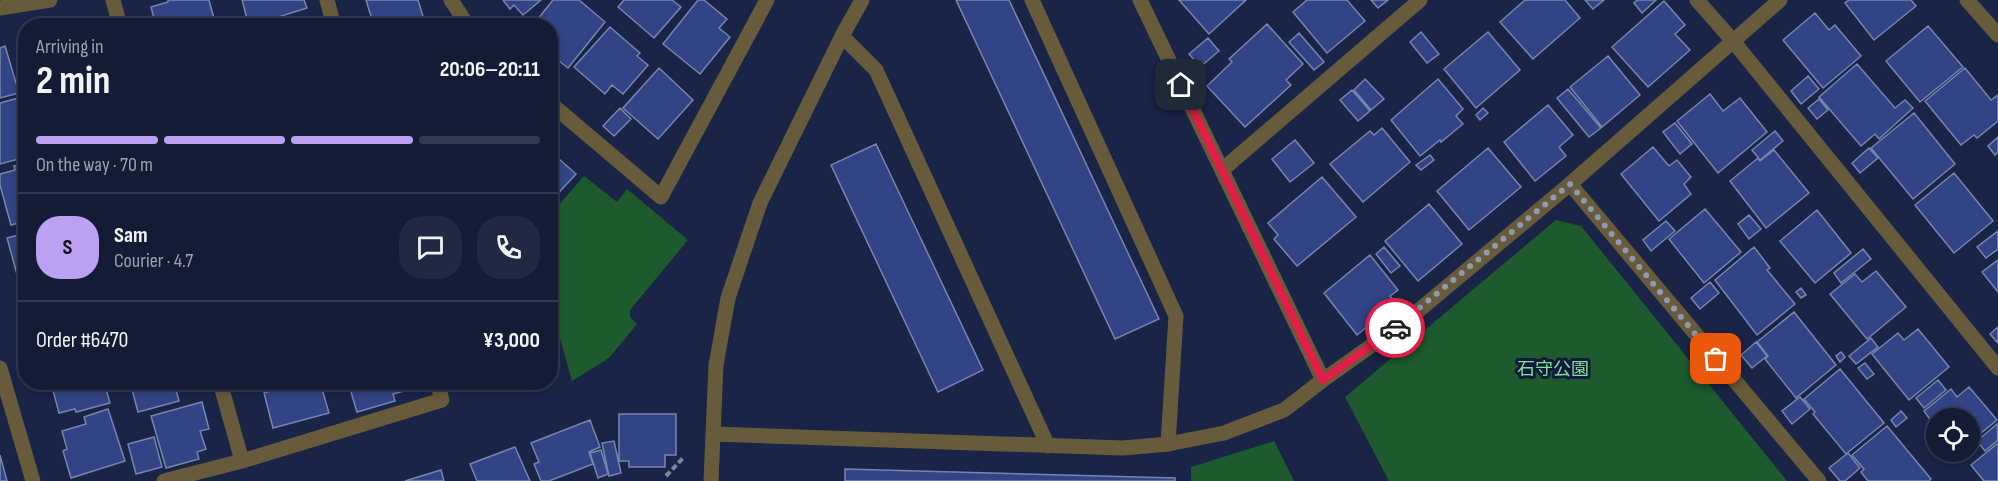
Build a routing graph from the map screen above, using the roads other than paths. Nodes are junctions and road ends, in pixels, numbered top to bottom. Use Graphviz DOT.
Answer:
graph roads {
  1 [pos="50,0"];
  2 [pos="113,0"];
  3 [pos="327,0"];
  4 [pos="451,0"];
  5 [pos="862,0"];
  6 [pos="1032,0"];
  7 [pos="1140,0"];
  8 [pos="1420,0"];
  9 [pos="1697,0"];
  10 [pos="1780,0"];
  11 [pos="1967,0"];
  12 [pos="759,3"];
  13 [pos="0,8"];
  14 [pos="118,18"];
  15 [pos="332,18"];
  16 [pos="463,18"];
  17 [pos="1998,35"];
  18 [pos="842,36"];
  19 [pos="1733,41"];
  20 [pos="558,110"];
  21 [pos="1222,170"];
  22 [pos="1570,184"];
  23 [pos="0,368"];
  24 [pos="1998,368"];
  25 [pos="1323,380"];
  26 [pos="222,390"];
  27 [pos="439,390"];
  28 [pos="714,434"];
  29 [pos="1168,444"];
  30 [pos="1048,446"];
  31 [pos="242,461"];
  32 [pos="33,481"];
  33 [pos="164,481"];
  34 [pos="711,481"];
  35 [pos="1819,481"];
  1 -- 13 [label="street"];
  2 -- 14 [label="street"];
  3 -- 15 [label="street"];
  4 -- 16 [label="street"];
  5 -- 18 [label="street"];
  6 -- 29 [label="street"];
  7 -- 21 [label="street"];
  8 -- 21 [label="street"];
  9 -- 19 [label="street"];
  10 -- 19 [label="street"];
  11 -- 17 [label="street"];
  12 -- 20 [label="street"];
  18 -- 28 [label="street"];
  18 -- 30 [label="street"];
  19 -- 22 [label="street"];
  19 -- 24 [label="street"];
  21 -- 25 [label="street"];
  22 -- 25 [label="street"];
  22 -- 35 [label="street"];
  23 -- 32 [label="street"];
  25 -- 29 [label="street"];
  26 -- 31 [label="street"];
  27 -- 31 [label="street"];
  28 -- 30 [label="street"];
  28 -- 34 [label="street"];
  29 -- 30 [label="street"];
  31 -- 33 [label="street"];
}
